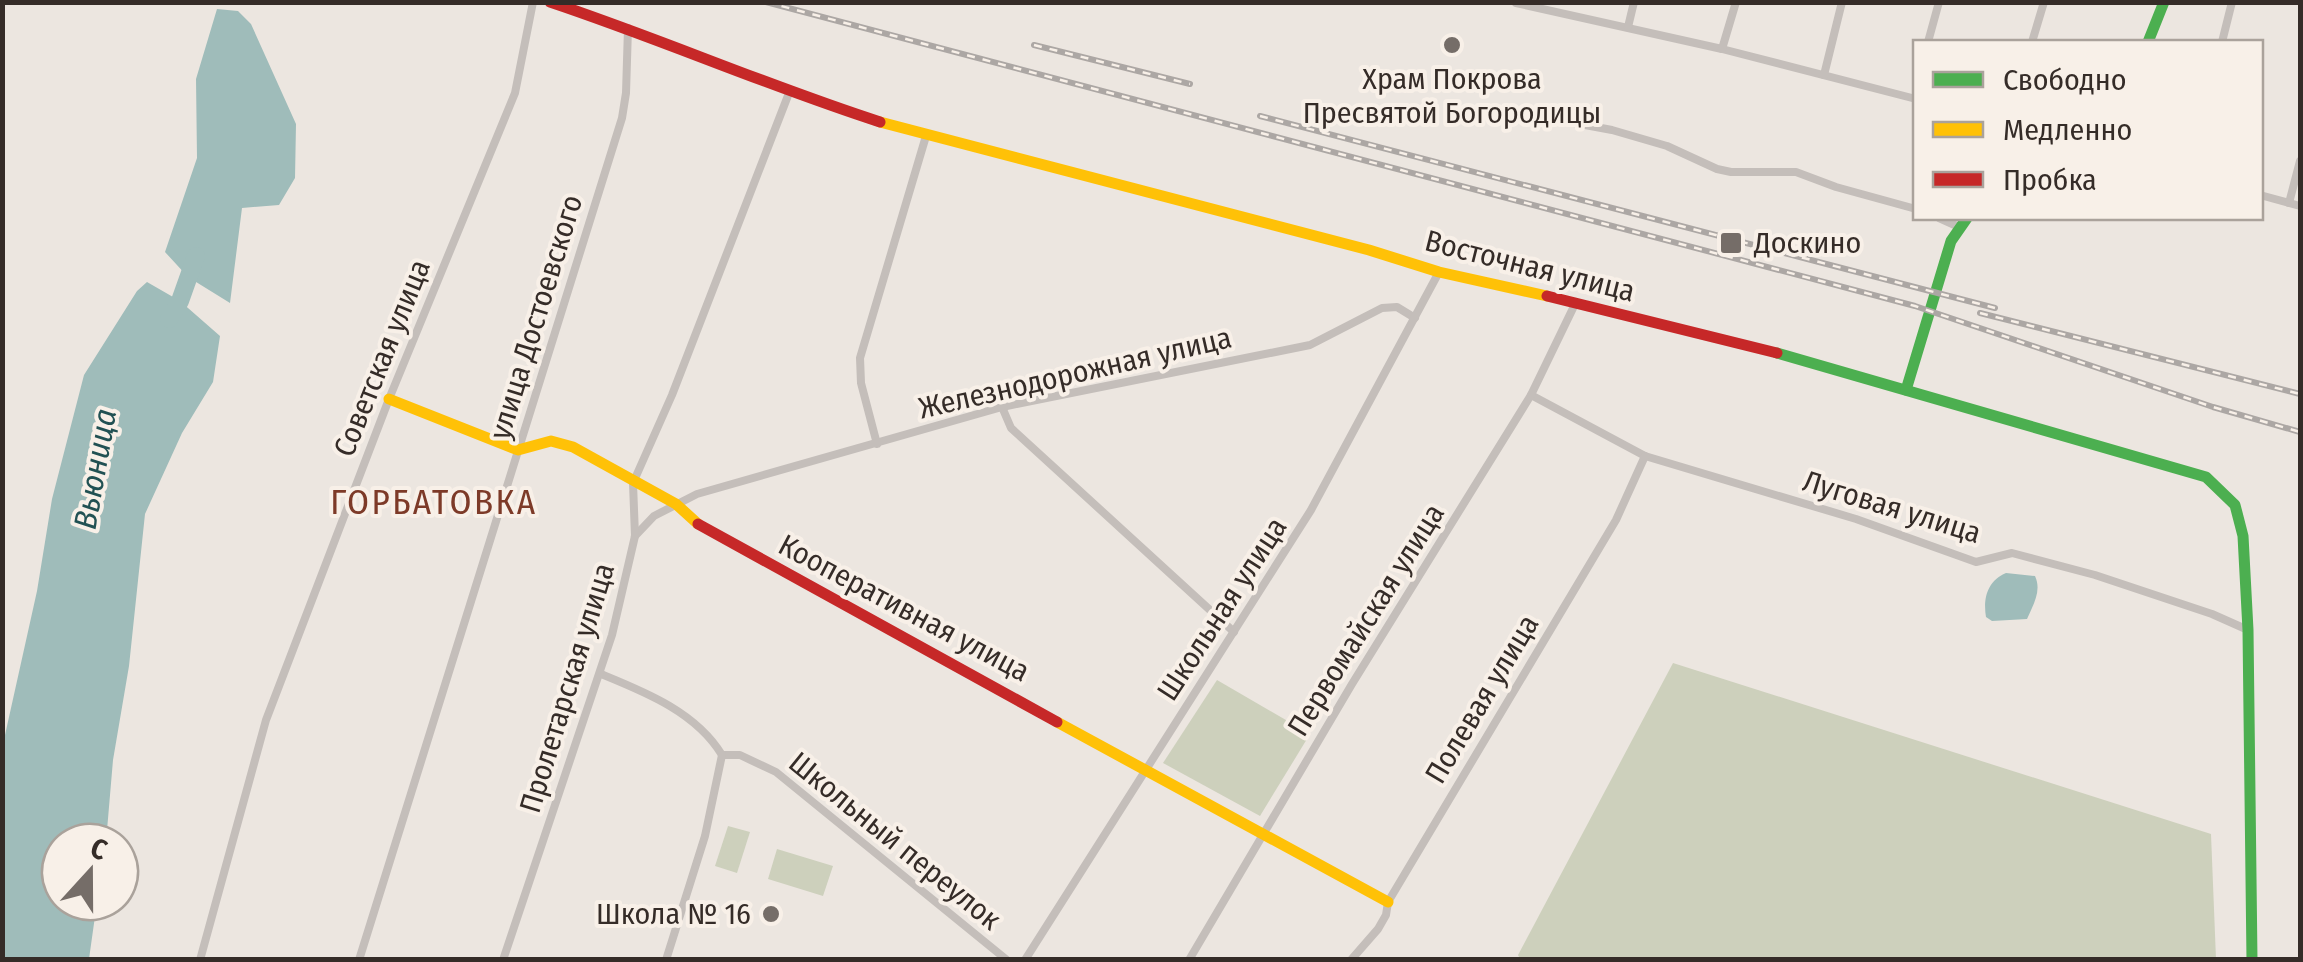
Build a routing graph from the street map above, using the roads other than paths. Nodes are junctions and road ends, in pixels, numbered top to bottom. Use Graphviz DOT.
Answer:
graph roads {
  1 [pos="534,2"];
  2 [pos="550,2"];
  3 [pos="1516,2"];
  4 [pos="1634,2"];
  5 [pos="1736,2"];
  6 [pos="1842,2"];
  7 [pos="1939,2"];
  8 [pos="2044,2"];
  9 [pos="2164,2"];
  10 [pos="2232,2"];
  11 [pos="1628,27"];
  12 [pos="628,28"];
  13 [pos="1929,40"];
  14 [pos="2033,40"];
  15 [pos="2149,40"];
  16 [pos="2222,40"];
  17 [pos="1722,49"];
  18 [pos="1824,75"];
  19 [pos="789,93"];
  20 [pos="1913,98"];
  21 [pos="1558,120"];
  22 [pos="926,136"];
  23 [pos="2300,161"];
  24 [pos="2263,197"];
  25 [pos="2289,203"];
  26 [pos="2300,206"];
  27 [pos="1913,208"];
  28 [pos="1963,222"];
  29 [pos="1440,272"];
  30 [pos="1576,302"];
  31 [pos="1415,318"];
  32 [pos="1906,390"];
  33 [pos="1531,395"];
  34 [pos="389,399"];
  35 [pos="1002,406"];
  36 [pos="877,444"];
  37 [pos="518,450"];
  38 [pos="1645,456"];
  39 [pos="633,483"];
  40 [pos="676,504"];
  41 [pos="635,536"];
  42 [pos="2248,630"];
  43 [pos="1234,632"];
  44 [pos="601,674"];
  45 [pos="722,754"];
  46 [pos="1146,768"];
  47 [pos="1262,834"];
  48 [pos="1388,902"];
  49 [pos="200,960"];
  50 [pos="358,960"];
  51 [pos="504,960"];
  52 [pos="666,960"];
  53 [pos="1007,960"];
  54 [pos="1025,960"];
  55 [pos="1189,960"];
  56 [pos="1352,960"];
  57 [pos="2252,960"];
  1 -- 34 [label="street, Советская улица"];
  2 -- 12 [label="main road, Восточная улица"];
  3 -- 11 [label="street"];
  4 -- 11 [label="street"];
  5 -- 17 [label="street"];
  6 -- 18 [label="street"];
  7 -- 13 [label="street"];
  8 -- 14 [label="street"];
  9 -- 15 [label="main road"];
  10 -- 16 [label="street"];
  11 -- 17 [label="street"];
  12 -- 19 [label="main road, Восточная улица"];
  12 -- 37 [label="street, улица Достоевского"];
  17 -- 18 [label="street"];
  18 -- 20 [label="street"];
  19 -- 22 [label="main road, Восточная улица"];
  19 -- 39 [label="street, Пролетарская улица"];
  21 -- 27 [label="street"];
  22 -- 29 [label="main road, Восточная улица"];
  22 -- 36 [label="street"];
  23 -- 25 [label="street"];
  24 -- 25 [label="street"];
  25 -- 26 [label="street"];
  28 -- 32 [label="main road"];
  29 -- 30 [label="main road, Восточная улица"];
  29 -- 31 [label="street, Школьная улица"];
  30 -- 32 [label="main road, Восточная улица"];
  30 -- 33 [label="street, Первомайская улица"];
  31 -- 35 [label="street, Железнодорожная улица"];
  31 -- 43 [label="street, Школьная улица"];
  32 -- 42 [label="main road, Восточная улица"];
  33 -- 38 [label="street, Луговая улица"];
  33 -- 47 [label="street, Первомайская улица"];
  34 -- 37 [label="main road, Кооперативная улица"];
  34 -- 49 [label="street, Советская улица"];
  35 -- 36 [label="street, Железнодорожная улица"];
  35 -- 43 [label="street"];
  36 -- 40 [label="street, Железнодорожная улица"];
  37 -- 39 [label="main road, Кооперативная улица"];
  37 -- 50 [label="street, улица Достоевского"];
  38 -- 42 [label="street, Луговая улица"];
  38 -- 48 [label="street, Полевая улица"];
  39 -- 40 [label="main road, Кооперативная улица"];
  39 -- 41 [label="street, Пролетарская улица"];
  40 -- 41 [label="street, Железнодорожная улица"];
  40 -- 46 [label="main road, Кооперативная улица"];
  41 -- 44 [label="street, Пролетарская улица"];
  42 -- 57 [label="main road, Восточная улица"];
  43 -- 46 [label="street, Школьная улица"];
  44 -- 45 [label="street"];
  44 -- 51 [label="street, Пролетарская улица"];
  45 -- 52 [label="street"];
  45 -- 53 [label="street, Школьный переулок"];
  46 -- 47 [label="main road, Кооперативная улица"];
  46 -- 54 [label="street, Школьная улица"];
  47 -- 48 [label="main road, Кооперативная улица"];
  47 -- 55 [label="street, Первомайская улица"];
  48 -- 56 [label="street, Полевая улица"];
}
